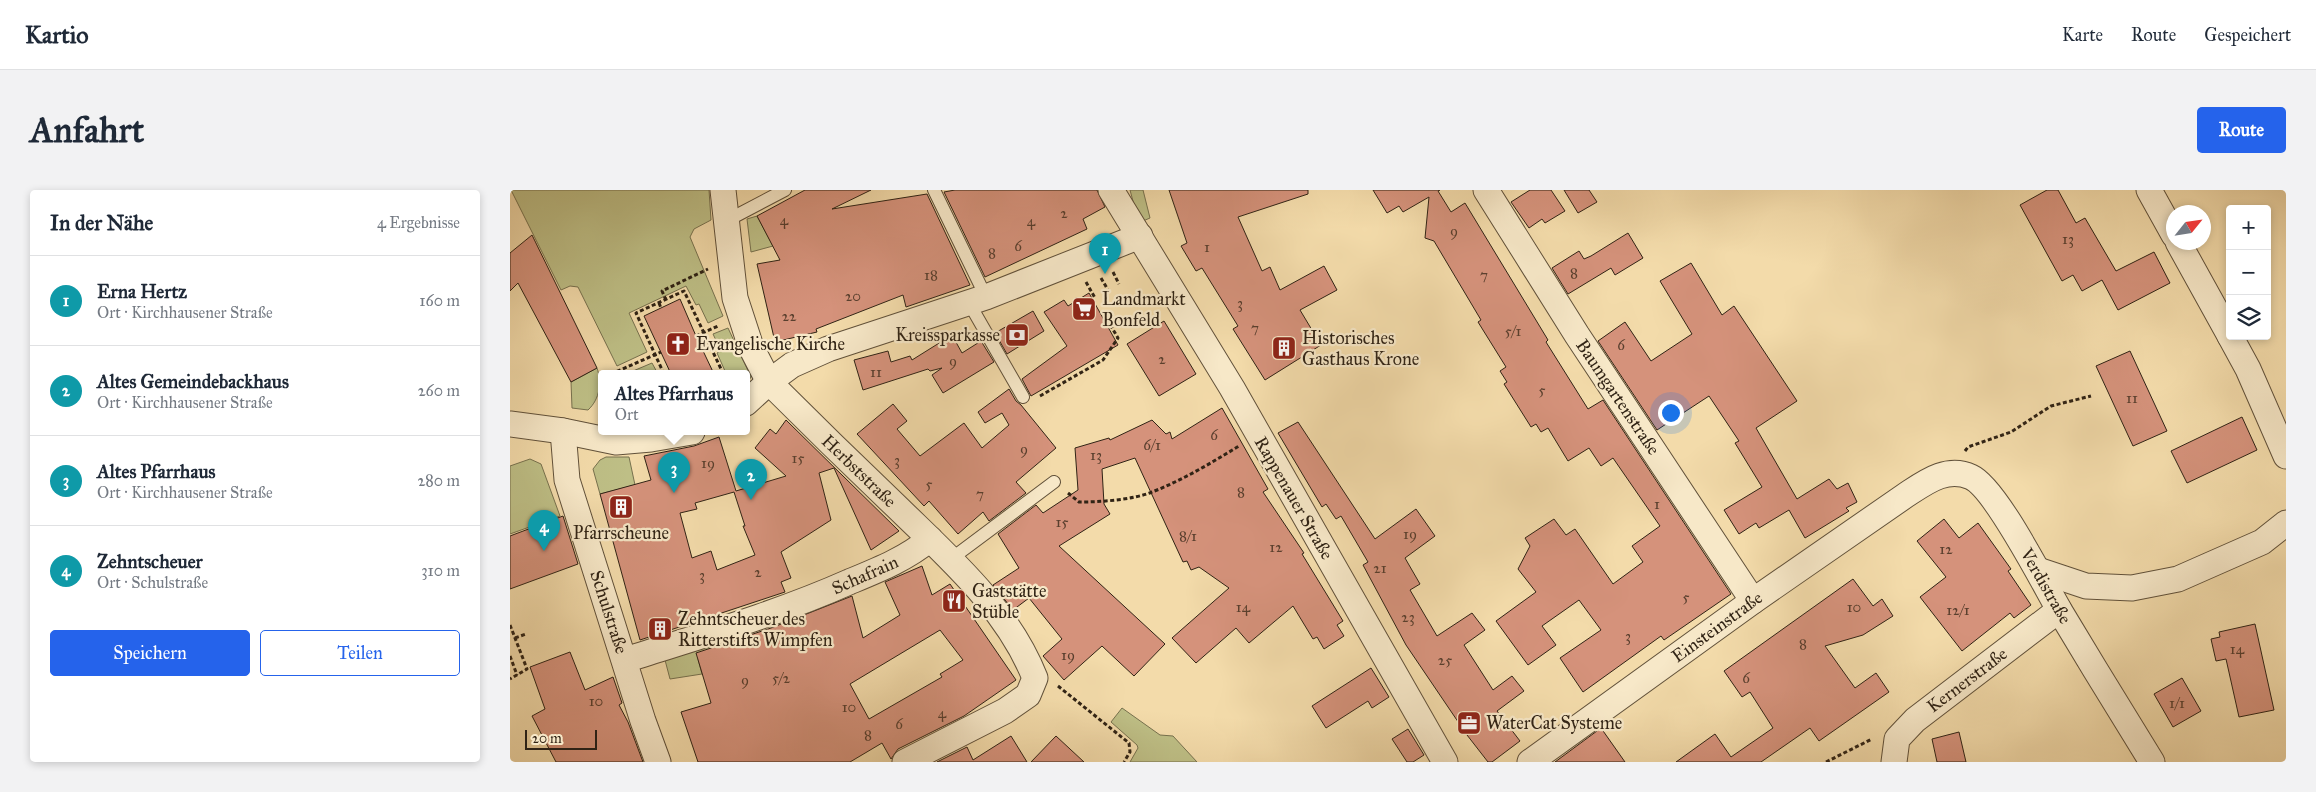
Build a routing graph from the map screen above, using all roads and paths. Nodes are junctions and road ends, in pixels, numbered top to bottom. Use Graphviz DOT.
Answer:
graph roads {
  1 [pos="723,190"];
  2 [pos="785,190"];
  3 [pos="934,190"];
  4 [pos="1111,190"];
  5 [pos="1486,190"];
  6 [pos="2149,190"];
  7 [pos="726,221"];
  8 [pos="2166,221"];
  9 [pos="1140,236"];
  10 [pos="2182,250"];
  11 [pos="710,268"];
  12 [pos="1082,275"];
  13 [pos="1103,282"];
  14 [pos="1108,290"];
  15 [pos="1095,298"];
  16 [pos="666,300"];
  17 [pos="977,300"];
  18 [pos="659,303"];
  19 [pos="661,308"];
  20 [pos="1108,321"];
  21 [pos="710,329"];
  22 [pos="2226,329"];
  23 [pos="704,332"];
  24 [pos="696,336"];
  25 [pos="2232,340"];
  26 [pos="661,352"];
  27 [pos="655,355"];
  28 [pos="620,370"];
  29 [pos="662,370"];
  30 [pos="722,370"];
  31 [pos="769,382"];
  32 [pos="1043,394"];
  33 [pos="2091,396"];
  34 [pos="1023,397"];
  35 [pos="750,399"];
  36 [pos="510,424"];
  37 [pos="563,431"];
  38 [pos="677,435"];
  39 [pos="604,436"];
  40 [pos="1246,442"];
  41 [pos="2286,456"];
  42 [pos="1950,472"];
  43 [pos="1054,482"];
  44 [pos="2286,523"];
  45 [pos="930,539"];
  46 [pos="951,559"];
  47 [pos="2038,570"];
  48 [pos="1753,601"];
  49 [pos="2059,610"];
  50 [pos="510,625"];
  51 [pos="526,634"];
  52 [pos="515,638"];
  53 [pos="510,656"];
  54 [pos="625,660"];
  55 [pos="517,675"];
  56 [pos="510,679"];
  57 [pos="1046,681"];
  58 [pos="1895,751"];
  59 [pos="658,762"];
  60 [pos="905,762"];
  61 [pos="1124,762"];
  62 [pos="1445,762"];
  63 [pos="1530,762"];
  64 [pos="1826,762"];
  65 [pos="2152,762"];
  1 -- 7 [label="street, Herbststraße"];
  2 -- 7 [label="lane"];
  3 -- 17 [label="lane"];
  4 -- 9 [label="street, Rappenauer Straße"];
  5 -- 48 [label="street, Baumgartenstraße"];
  6 -- 8 [label="street"];
  7 -- 31 [label="street, Herbststraße"];
  9 -- 17 [label="street"];
  9 -- 62 [label="street, Rappenauer Straße"];
  10 -- 22 [label="street"];
  11 -- 16 [label="path"];
  12 -- 15 [label="path"];
  13 -- 14 [label="path"];
  16 -- 18 [label="path"];
  16 -- 23 [label="path"];
  17 -- 31 [label="street"];
  17 -- 34 [label="lane"];
  18 -- 19 [label="path"];
  18 -- 27 [label="path"];
  20 -- 32 [label="path"];
  21 -- 23 [label="path"];
  23 -- 24 [label="path"];
  23 -- 30 [label="path"];
  25 -- 41 [label="street"];
  26 -- 27 [label="path"];
  27 -- 28 [label="path"];
  27 -- 29 [label="path"];
  31 -- 35 [label="street"];
  31 -- 45 [label="street, Herbststraße"];
  33 -- 42 [label="path"];
  36 -- 37 [label="street"];
  37 -- 39 [label="street"];
  37 -- 54 [label="street, Schulstraße"];
  38 -- 39 [label="street"];
  40 -- 43 [label="path"];
  42 -- 47 [label="street, Verdistraße"];
  42 -- 48 [label="street, Einsteinstraße"];
  43 -- 46 [label="lane"];
  44 -- 47 [label="street"];
  45 -- 46 [label="street, Herbststraße"];
  45 -- 54 [label="street, Schafrain"];
  46 -- 57 [label="street, Herbststraße"];
  47 -- 49 [label="street, Verdistraße"];
  48 -- 63 [label="street, Einsteinstraße"];
  49 -- 58 [label="street, Kernerstraße"];
  49 -- 65 [label="street, Verdistraße"];
  50 -- 52 [label="path"];
  51 -- 52 [label="path"];
  52 -- 55 [label="path"];
  53 -- 55 [label="path"];
  54 -- 59 [label="street, Schulstraße"];
  55 -- 56 [label="path"];
  57 -- 60 [label="street"];
  57 -- 61 [label="path"];
  58 -- 64 [label="path"];
}
